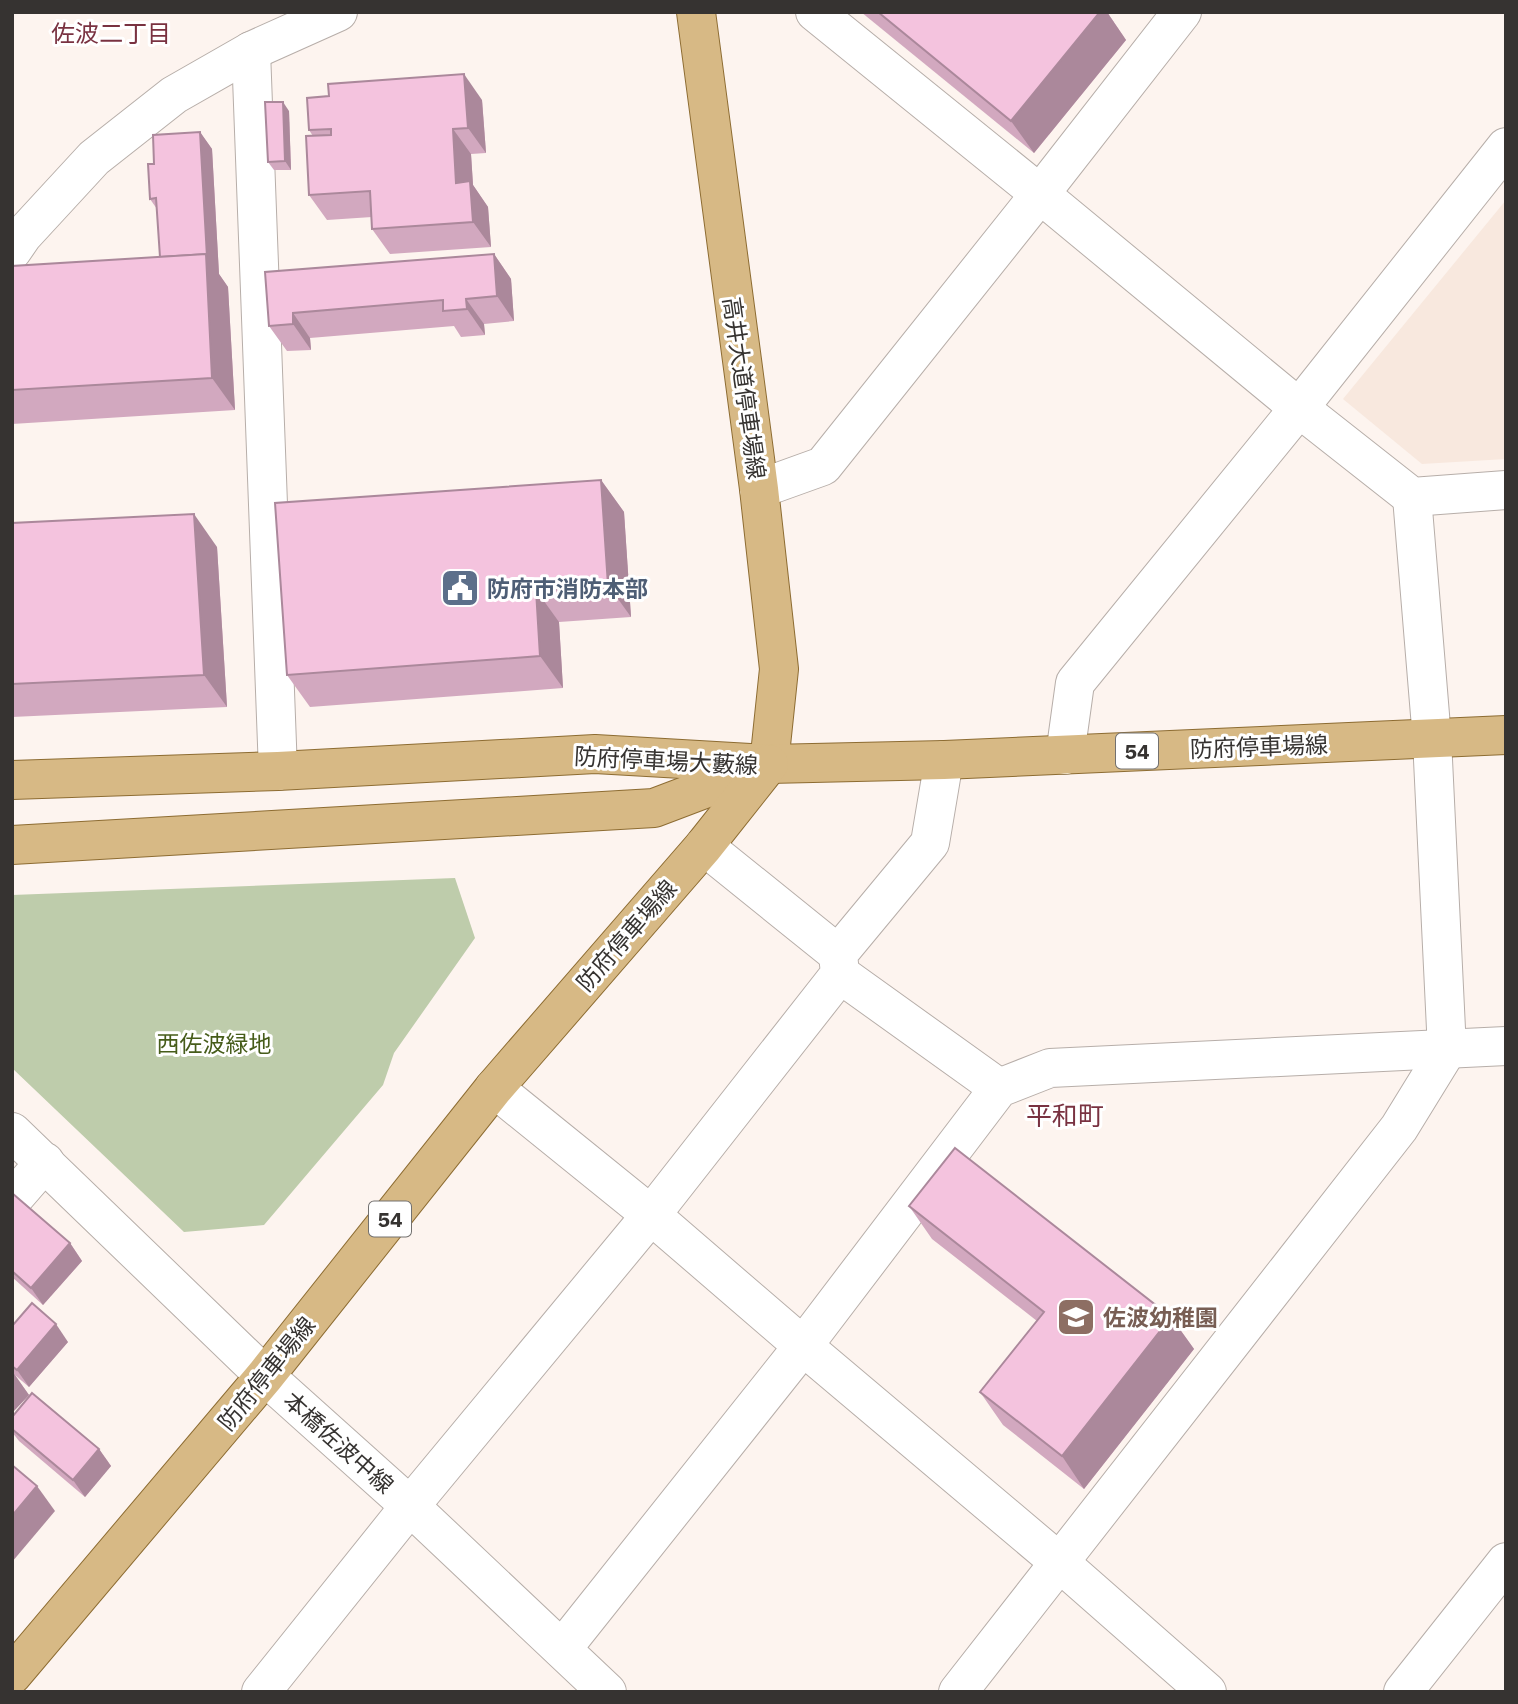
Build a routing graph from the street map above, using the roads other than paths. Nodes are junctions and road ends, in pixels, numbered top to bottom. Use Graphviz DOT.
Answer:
graph roads {
  1 [pos="338,12"];
  2 [pos="695,12"];
  3 [pos="815,12"];
  4 [pos="1182,12"];
  5 [pos="251,51"];
  6 [pos="1506,147"];
  7 [pos="1040,194"];
  8 [pos="12,251"];
  9 [pos="1299,408"];
  10 [pos="759,489"];
  11 [pos="1506,490"];
  12 [pos="1412,497"];
  13 [pos="1506,735"];
  14 [pos="1432,739"];
  15 [pos="1065,755"];
  16 [pos="944,760"];
  17 [pos="769,764"];
  18 [pos="278,771"];
  19 [pos="12,780"];
  20 [pos="12,845"];
  21 [pos="704,846"];
  22 [pos="839,964"];
  23 [pos="1506,1046"];
  24 [pos="1447,1050"];
  25 [pos="494,1088"];
  26 [pos="999,1088"];
  27 [pos="12,1132"];
  28 [pos="45,1162"];
  29 [pos="12,1200"];
  30 [pos="651,1214"];
  31 [pos="803,1346"];
  32 [pos="265,1376"];
  33 [pos="410,1506"];
  34 [pos="1059,1562"];
  35 [pos="1506,1562"];
  36 [pos="562,1648"];
  37 [pos="12,1675"];
  38 [pos="261,1692"];
  39 [pos="607,1692"];
  40 [pos="958,1692"];
  41 [pos="1207,1692"];
  42 [pos="1403,1692"];
  1 -- 5 [label="street"];
  2 -- 10 [label="main road, 高井大道停車場線"];
  3 -- 7 [label="street"];
  4 -- 7 [label="street"];
  5 -- 8 [label="street"];
  5 -- 18 [label="street"];
  6 -- 9 [label="street"];
  7 -- 9 [label="street"];
  7 -- 10 [label="street"];
  9 -- 12 [label="street"];
  9 -- 15 [label="street"];
  10 -- 17 [label="main road, 高井大道停車場線"];
  11 -- 12 [label="street"];
  12 -- 14 [label="street"];
  13 -- 14 [label="main road, 防府停車場線 / 54"];
  14 -- 15 [label="main road, 防府停車場線 / 54"];
  14 -- 24 [label="street"];
  15 -- 16 [label="main road, 防府停車場線 / 54"];
  16 -- 17 [label="main road, 防府停車場線 / 54"];
  16 -- 22 [label="street"];
  17 -- 18 [label="main road, 防府停車場大藪線"];
  17 -- 20 [label="main road, 防府停車場大藪線"];
  17 -- 21 [label="main road, 防府停車場線 / 54"];
  18 -- 19 [label="main road, 防府停車場大藪線"];
  21 -- 22 [label="street"];
  21 -- 25 [label="main road, 防府停車場線 / 54"];
  22 -- 26 [label="street"];
  22 -- 30 [label="street"];
  23 -- 24 [label="street"];
  24 -- 26 [label="street"];
  24 -- 34 [label="street"];
  25 -- 30 [label="street"];
  25 -- 32 [label="main road, 防府停車場線 / 54"];
  26 -- 31 [label="street"];
  27 -- 28 [label="street, 本橋佐波中線"];
  28 -- 29 [label="street"];
  28 -- 32 [label="street, 本橋佐波中線"];
  30 -- 31 [label="street"];
  30 -- 33 [label="street"];
  31 -- 34 [label="street"];
  31 -- 36 [label="street"];
  32 -- 33 [label="street, 本橋佐波中線"];
  32 -- 37 [label="main road, 防府停車場線 / 54"];
  33 -- 36 [label="street, 本橋佐波中線"];
  33 -- 38 [label="street"];
  34 -- 40 [label="street"];
  34 -- 41 [label="street"];
  35 -- 42 [label="street"];
  36 -- 39 [label="street, 本橋佐波中線"];
}
